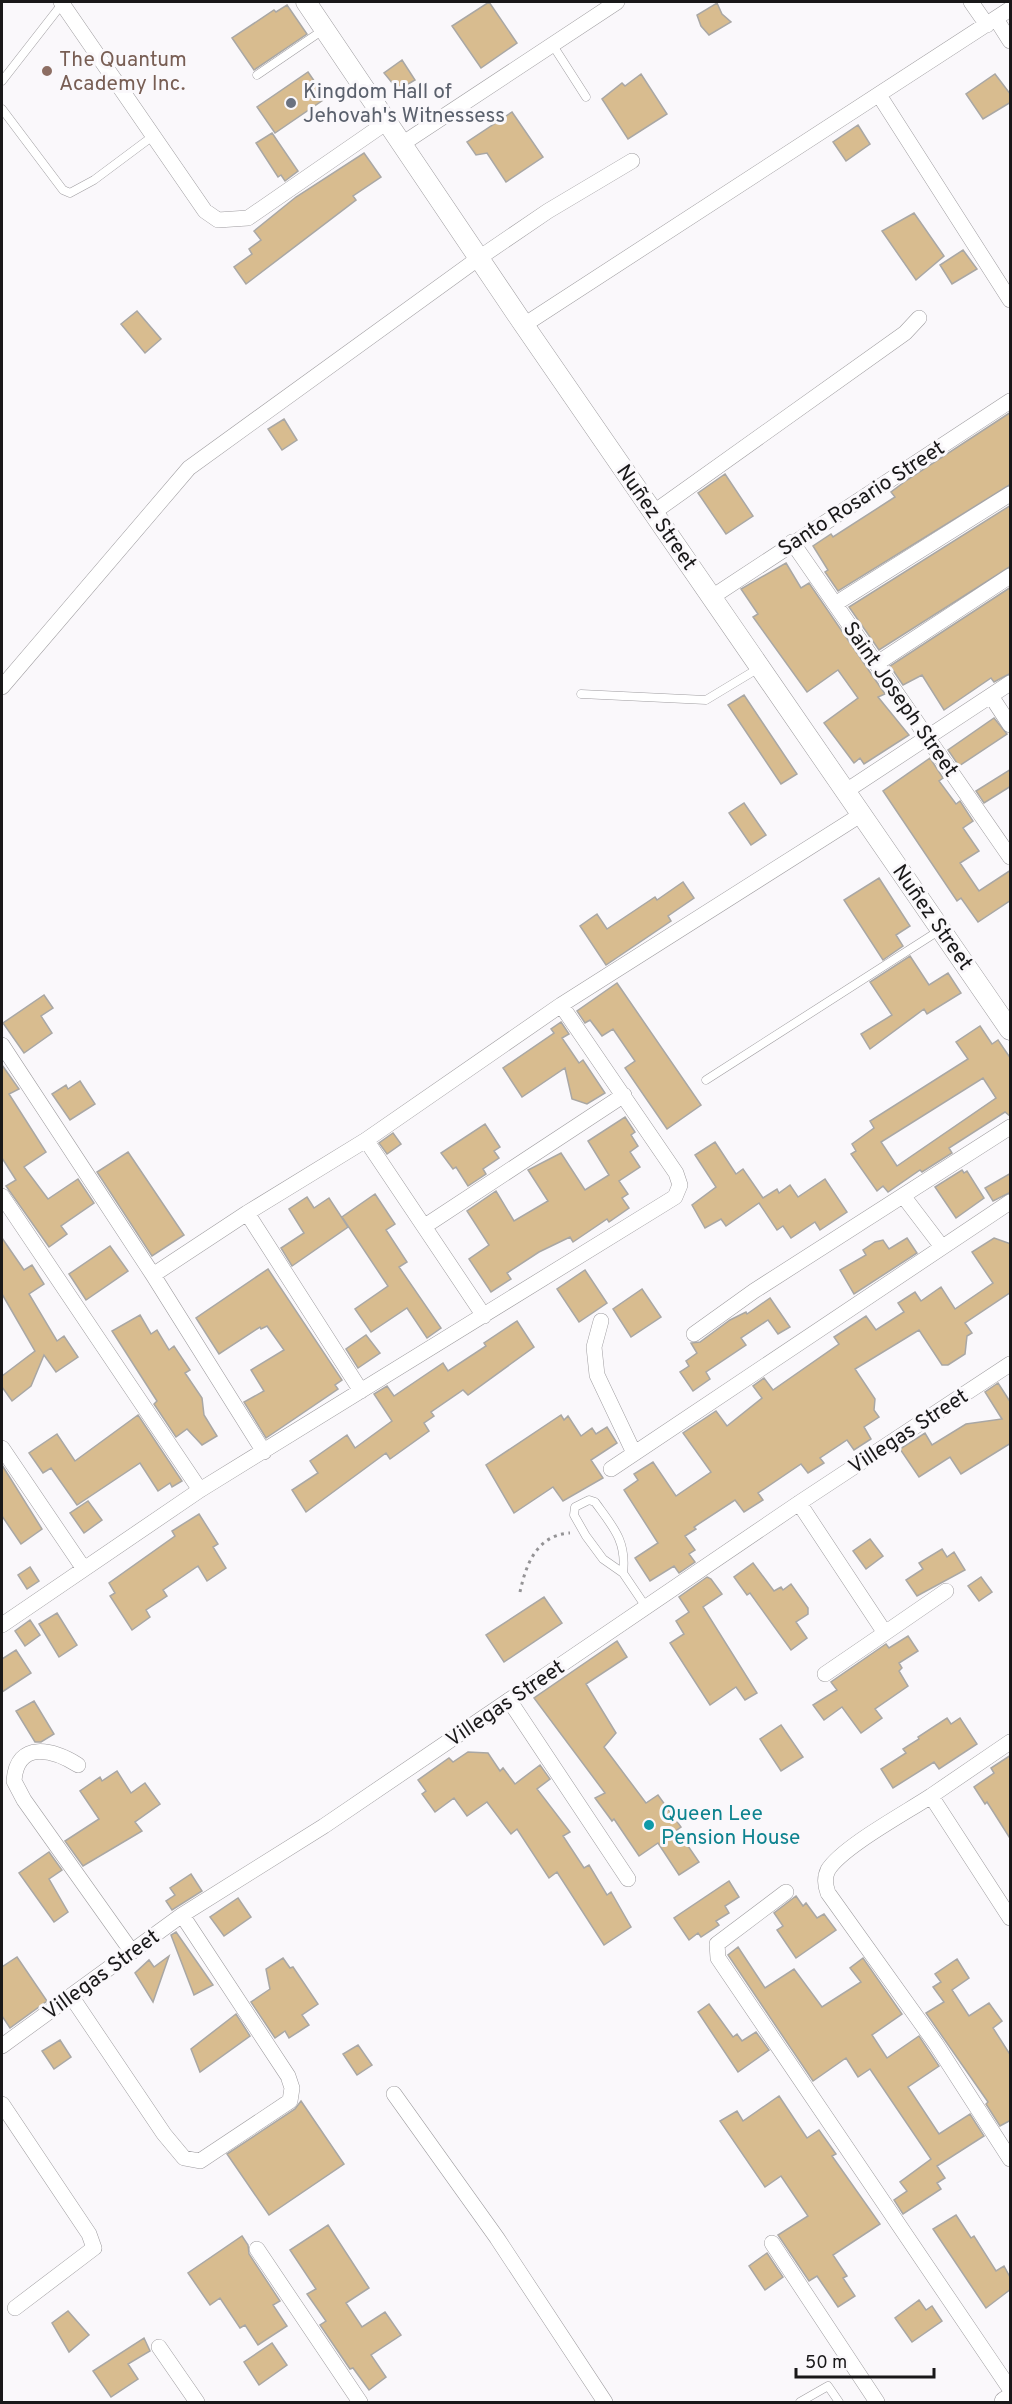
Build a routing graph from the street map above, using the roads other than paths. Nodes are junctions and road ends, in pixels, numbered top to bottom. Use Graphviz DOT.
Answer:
graph roads {
  1 [pos="306,2"];
  2 [pos="617,2"];
  3 [pos="971,2"];
  4 [pos="61,3"];
  5 [pos="1011,9"];
  6 [pos="992,22"];
  7 [pos="325,29"];
  8 [pos="1011,41"];
  9 [pos="552,44"];
  10 [pos="257,75"];
  11 [pos="2,81"];
  12 [pos="879,95"];
  13 [pos="586,97"];
  14 [pos="2,108"];
  15 [pos="387,122"];
  16 [pos="153,136"];
  17 [pos="402,144"];
  18 [pos="632,161"];
  19 [pos="479,258"];
  20 [pos="1011,300"];
  21 [pos="919,318"];
  22 [pos="524,325"];
  23 [pos="1011,401"];
  24 [pos="1011,494"];
  25 [pos="654,512"];
  26 [pos="792,542"];
  27 [pos="1011,576"];
  28 [pos="712,597"];
  29 [pos="835,604"];
  30 [pos="876,664"];
  31 [pos="760,667"];
  32 [pos="1011,683"];
  33 [pos="2,687"];
  34 [pos="581,694"];
  35 [pos="991,696"];
  36 [pos="1011,725"];
  37 [pos="928,737"];
  38 [pos="846,791"];
  39 [pos="862,814"];
  40 [pos="1011,857"];
  41 [pos="941,929"];
  42 [pos="561,1005"];
  43 [pos="1011,1030"];
  44 [pos="2,1045"];
  45 [pos="706,1080"];
  46 [pos="624,1095"];
  47 [pos="1011,1127"];
  48 [pos="366,1140"];
  49 [pos="2,1196"];
  50 [pos="904,1197"];
  51 [pos="1011,1202"];
  52 [pos="247,1213"];
  53 [pos="425,1226"];
  54 [pos="942,1247"];
  55 [pos="153,1275"];
  56 [pos="484,1316"];
  57 [pos="602,1321"];
  58 [pos="694,1334"];
  59 [pos="1011,1364"];
  60 [pos="361,1391"];
  61 [pos="2,1448"];
  62 [pos="264,1452"];
  63 [pos="634,1453"];
  64 [pos="611,1469"];
  65 [pos="200,1490"];
  66 [pos="799,1503"];
  67 [pos="84,1569"];
  68 [pos="622,1573"];
  69 [pos="946,1591"];
  70 [pos="646,1607"];
  71 [pos="2,1625"];
  72 [pos="885,1633"];
  73 [pos="825,1674"];
  74 [pos="509,1700"];
  75 [pos="1011,1742"];
  76 [pos="78,1765"];
  77 [pos="931,1796"];
  78 [pos="628,1879"];
  79 [pos="786,1893"];
  80 [pos="182,1915"];
  81 [pos="1011,1918"];
  82 [pos="132,1952"];
  83 [pos="71,1996"];
  84 [pos="2,2046"];
  85 [pos="394,2094"];
  86 [pos="2,2104"];
  87 [pos="1011,2159"];
  88 [pos="772,2243"];
  89 [pos="257,2248"];
  90 [pos="15,2308"];
  91 [pos="159,2347"];
  92 [pos="1011,2389"];
  93 [pos="1011,2398"];
  94 [pos="197,2403"];
  95 [pos="360,2403"];
  96 [pos="605,2403"];
  97 [pos="800,2403"];
  98 [pos="839,2403"];
  99 [pos="877,2403"];
  100 [pos="1005,2403"];
  1 -- 7 [label="street, Nuñez Street"];
  2 -- 9 [label="street"];
  3 -- 6 [label="street"];
  4 -- 11 [label="lane"];
  4 -- 16 [label="street"];
  5 -- 6 [label="street"];
  6 -- 8 [label="street"];
  6 -- 12 [label="street"];
  7 -- 10 [label="lane"];
  7 -- 15 [label="street, Nuñez Street"];
  9 -- 13 [label="lane"];
  9 -- 17 [label="street"];
  12 -- 20 [label="street"];
  12 -- 22 [label="street"];
  14 -- 16 [label="lane"];
  15 -- 16 [label="street"];
  15 -- 17 [label="street, Nuñez Street"];
  17 -- 19 [label="street, Nuñez Street"];
  18 -- 19 [label="street"];
  19 -- 22 [label="street, Nuñez Street"];
  19 -- 33 [label="street"];
  21 -- 25 [label="street"];
  22 -- 25 [label="street, Nuñez Street"];
  23 -- 26 [label="street, Santo Rosario Street"];
  24 -- 29 [label="street"];
  25 -- 28 [label="street, Nuñez Street"];
  26 -- 28 [label="street, Santo Rosario Street"];
  26 -- 29 [label="street, Saint Joseph Street"];
  27 -- 30 [label="street"];
  28 -- 31 [label="street, Nuñez Street"];
  29 -- 30 [label="street, Saint Joseph Street"];
  30 -- 37 [label="street, Saint Joseph Street"];
  31 -- 34 [label="lane"];
  31 -- 38 [label="street, Nuñez Street"];
  32 -- 35 [label="street"];
  35 -- 36 [label="street"];
  35 -- 37 [label="street"];
  37 -- 38 [label="street"];
  37 -- 40 [label="street, Saint Joseph Street"];
  38 -- 39 [label="street, Nuñez Street"];
  39 -- 41 [label="street, Nuñez Street"];
  39 -- 42 [label="street"];
  41 -- 43 [label="street, Nuñez Street"];
  41 -- 45 [label="lane"];
  42 -- 46 [label="street"];
  42 -- 48 [label="street"];
  44 -- 55 [label="street"];
  46 -- 53 [label="street"];
  46 -- 56 [label="street"];
  47 -- 50 [label="street"];
  48 -- 52 [label="street"];
  48 -- 53 [label="street"];
  49 -- 65 [label="street"];
  50 -- 54 [label="street"];
  50 -- 58 [label="street"];
  51 -- 54 [label="street"];
  52 -- 55 [label="street"];
  52 -- 60 [label="street"];
  53 -- 56 [label="street"];
  54 -- 63 [label="street"];
  55 -- 62 [label="street"];
  56 -- 60 [label="street"];
  57 -- 63 [label="street"];
  59 -- 66 [label="street, Villegas Street"];
  60 -- 62 [label="street"];
  61 -- 67 [label="street"];
  62 -- 65 [label="street"];
  63 -- 64 [label="street"];
  65 -- 67 [label="street"];
  66 -- 70 [label="street, Villegas Street"];
  66 -- 72 [label="street"];
  67 -- 71 [label="street"];
  68 -- 68 [label="lane"];
  68 -- 70 [label="lane"];
  69 -- 72 [label="street"];
  70 -- 74 [label="street, Villegas Street"];
  72 -- 73 [label="street"];
  74 -- 78 [label="street"];
  74 -- 80 [label="street, Villegas Street"];
  75 -- 77 [label="street"];
  76 -- 82 [label="street"];
  77 -- 81 [label="street"];
  77 -- 87 [label="street"];
  79 -- 92 [label="street"];
  80 -- 82 [label="street, Villegas Street"];
  80 -- 83 [label="street"];
  82 -- 83 [label="street, Villegas Street"];
  83 -- 84 [label="street, Villegas Street"];
  85 -- 96 [label="street"];
  86 -- 90 [label="street"];
  88 -- 99 [label="street"];
  89 -- 95 [label="street"];
  91 -- 94 [label="street"];
  93 -- 100 [label="main road"];
  97 -- 98 [label="lane"];
}
